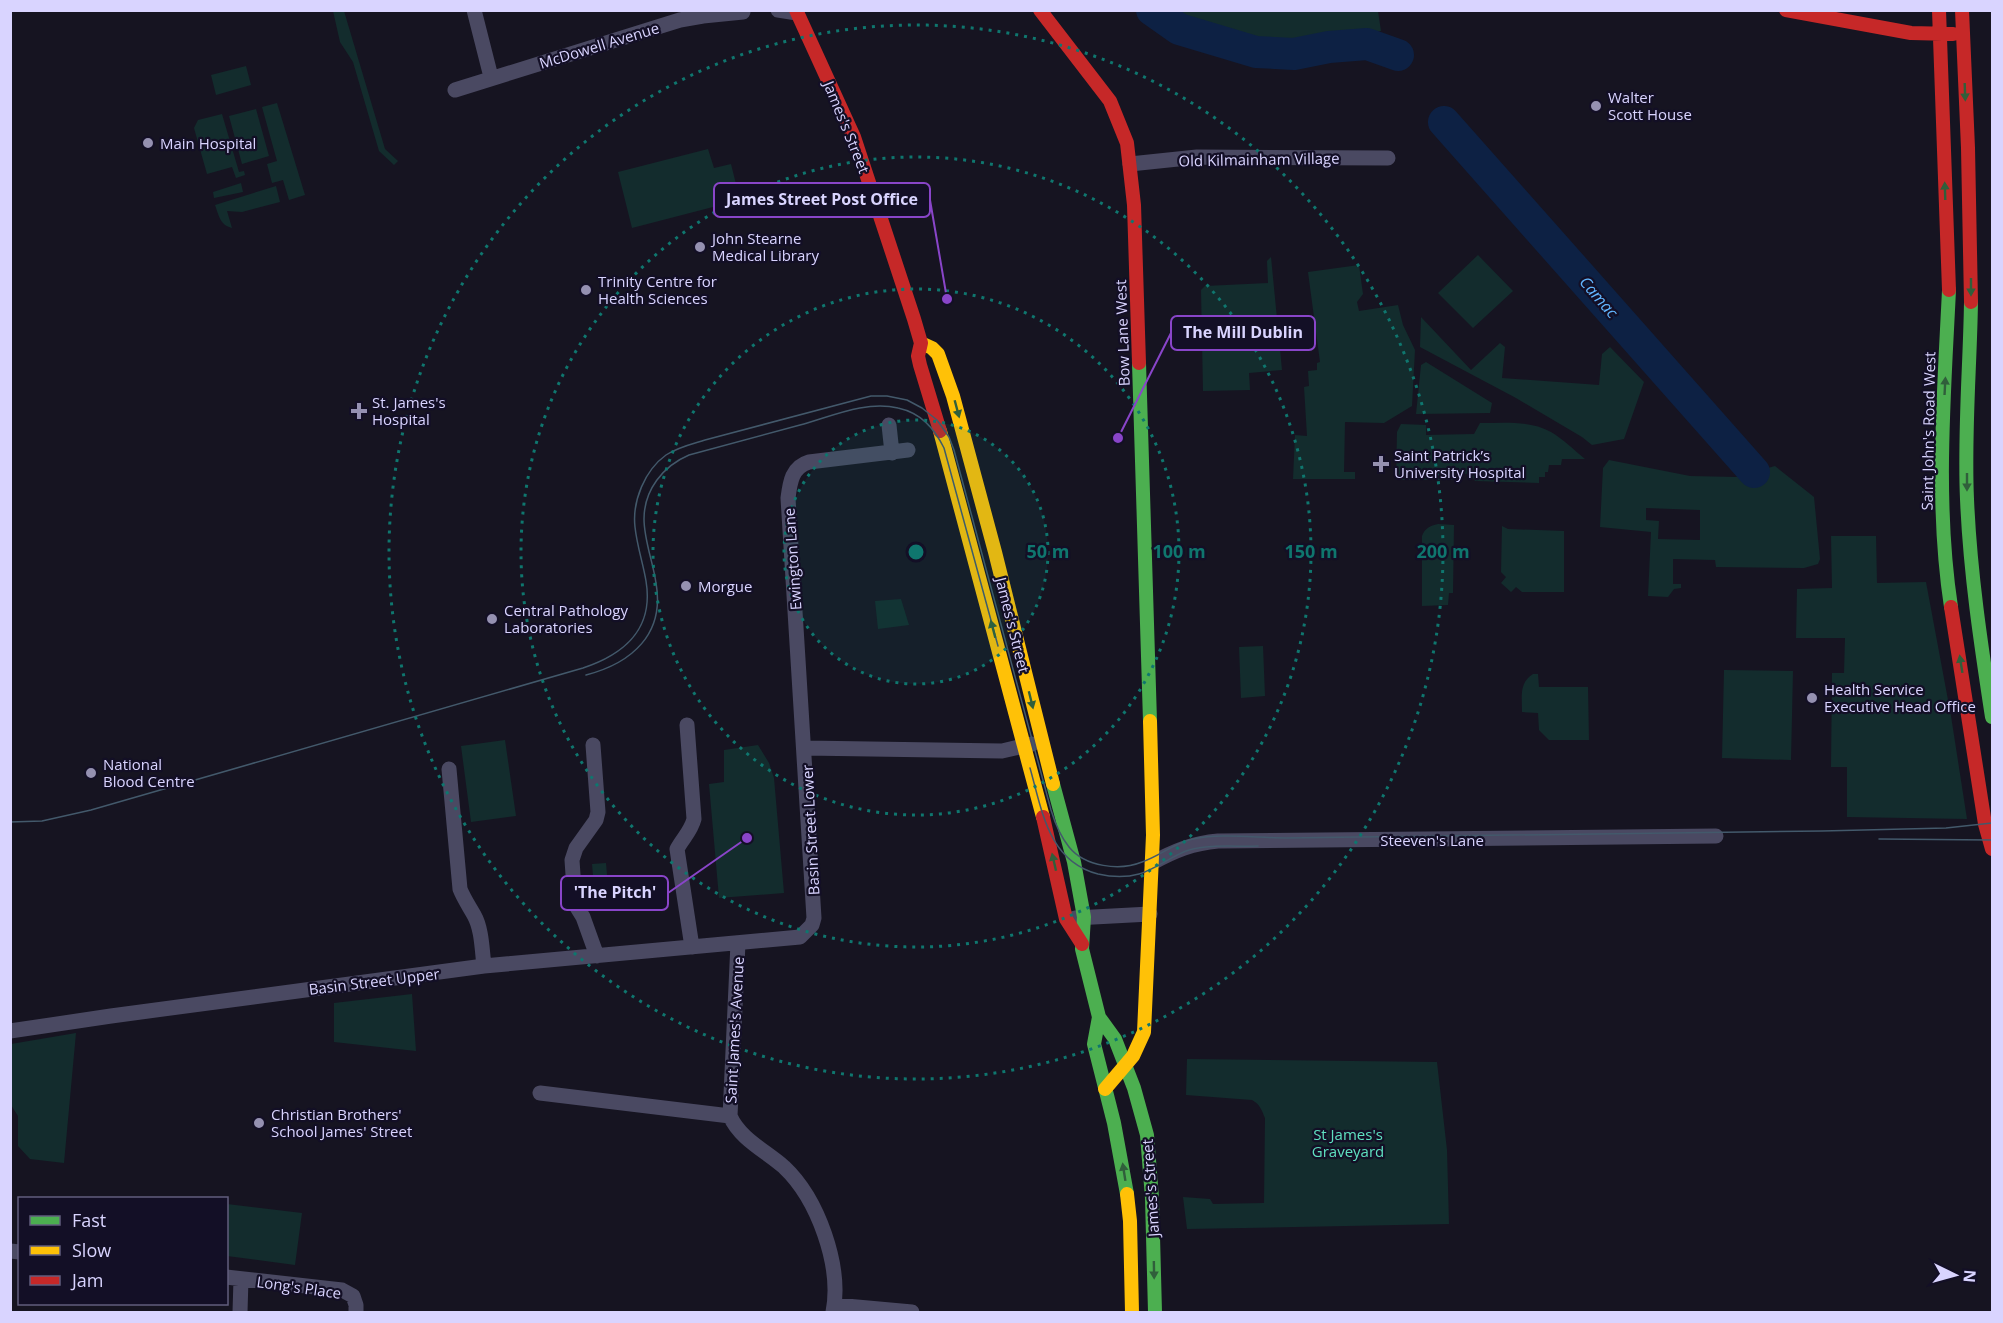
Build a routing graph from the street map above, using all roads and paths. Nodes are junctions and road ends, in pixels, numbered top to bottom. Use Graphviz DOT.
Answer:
graph roads {
  1 [pos="474,10"];
  2 [pos="778,10"];
  3 [pos="1040,10"];
  4 [pos="1786,10"];
  5 [pos="1939,10"];
  6 [pos="1962,10"];
  7 [pos="743,12"];
  8 [pos="796,12"];
  9 [pos="679,15"];
  10 [pos="1941,34"];
  11 [pos="1963,34"];
  12 [pos="491,77"];
  13 [pos="455,90"];
  14 [pos="1388,158"];
  15 [pos="1130,164"];
  16 [pos="921,343"];
  17 [pos="889,425"];
  18 [pos="908,450"];
  19 [pos="892,453"];
  20 [pos="1992,717"];
  21 [pos="687,725"];
  22 [pos="1041,741"];
  23 [pos="593,745"];
  24 [pos="1025,746"];
  25 [pos="805,748"];
  26 [pos="448,769"];
  27 [pos="1716,836"];
  28 [pos="1992,849"];
  29 [pos="1152,863"];
  30 [pos="1150,914"];
  31 [pos="1084,917"];
  32 [pos="1066,919"];
  33 [pos="738,944"];
  34 [pos="1082,944"];
  35 [pos="692,947"];
  36 [pos="597,956"];
  37 [pos="484,966"];
  38 [pos="1099,1017"];
  39 [pos="10,1031"];
  40 [pos="1126,1066"];
  41 [pos="1105,1089"];
  42 [pos="540,1093"];
  43 [pos="730,1116"];
  44 [pos="234,1278"];
  45 [pos="834,1309"];
  46 [pos="240,1312"];
  47 [pos="356,1312"];
  48 [pos="912,1312"];
  49 [pos="1132,1312"];
  50 [pos="1155,1312"];
  1 -- 12 [label="street"];
  2 -- 8 [label="street"];
  3 -- 15 [label="main road, Bow Lane West"];
  4 -- 10 [label="main road"];
  5 -- 10 [label="main road, Saint John's Road West"];
  6 -- 11 [label="main road"];
  7 -- 9 [label="street, McDowell Avenue"];
  8 -- 16 [label="main road, James's Street"];
  9 -- 12 [label="street, McDowell Avenue"];
  10 -- 11 [label="main road"];
  28 -- 10 [label="main road, Saint John's Road West, one-way"];
  11 -- 20 [label="main road, one-way"];
  12 -- 13 [label="street, McDowell Avenue"];
  14 -- 15 [label="street, Old Kilmainham Village"];
  15 -- 29 [label="main road, Bow Lane West"];
  16 -- 22 [label="main road, James's Street, one-way"];
  24 -- 16 [label="main road, James's Street, one-way"];
  17 -- 19 [label="street"];
  18 -- 19 [label="street, Ewington Lane"];
  19 -- 25 [label="street, Ewington Lane"];
  21 -- 35 [label="street"];
  22 -- 24 [label="street, Basin Street Lower"];
  22 -- 31 [label="main road, James's Street"];
  23 -- 36 [label="street"];
  24 -- 25 [label="street, Basin Street Lower"];
  32 -- 24 [label="main road, James's Street, one-way"];
  25 -- 33 [label="street, Basin Street Lower"];
  26 -- 37 [label="street"];
  27 -- 29 [label="street, Steeven's Lane"];
  29 -- 30 [label="main road"];
  30 -- 31 [label="street"];
  30 -- 40 [label="main road"];
  31 -- 32 [label="street"];
  31 -- 34 [label="main road, James's Street"];
  32 -- 34 [label="main road, James's Street"];
  33 -- 35 [label="street, Basin Street Upper"];
  33 -- 43 [label="street, Saint James's Avenue"];
  34 -- 38 [label="main road, James's Street"];
  35 -- 36 [label="street, Basin Street Upper"];
  36 -- 37 [label="street, Basin Street Upper"];
  37 -- 39 [label="street, Basin Street Upper"];
  38 -- 40 [label="main road, James's Street"];
  38 -- 41 [label="main road, James's Street"];
  40 -- 41 [label="main road"];
  40 -- 50 [label="main road, James's Street, one-way"];
  49 -- 41 [label="main road, James's Street, one-way"];
  42 -- 43 [label="street"];
  43 -- 45 [label="street"];
  44 -- 46 [label="street"];
  44 -- 47 [label="street, Long's Place"];
  45 -- 48 [label="street"];
}
